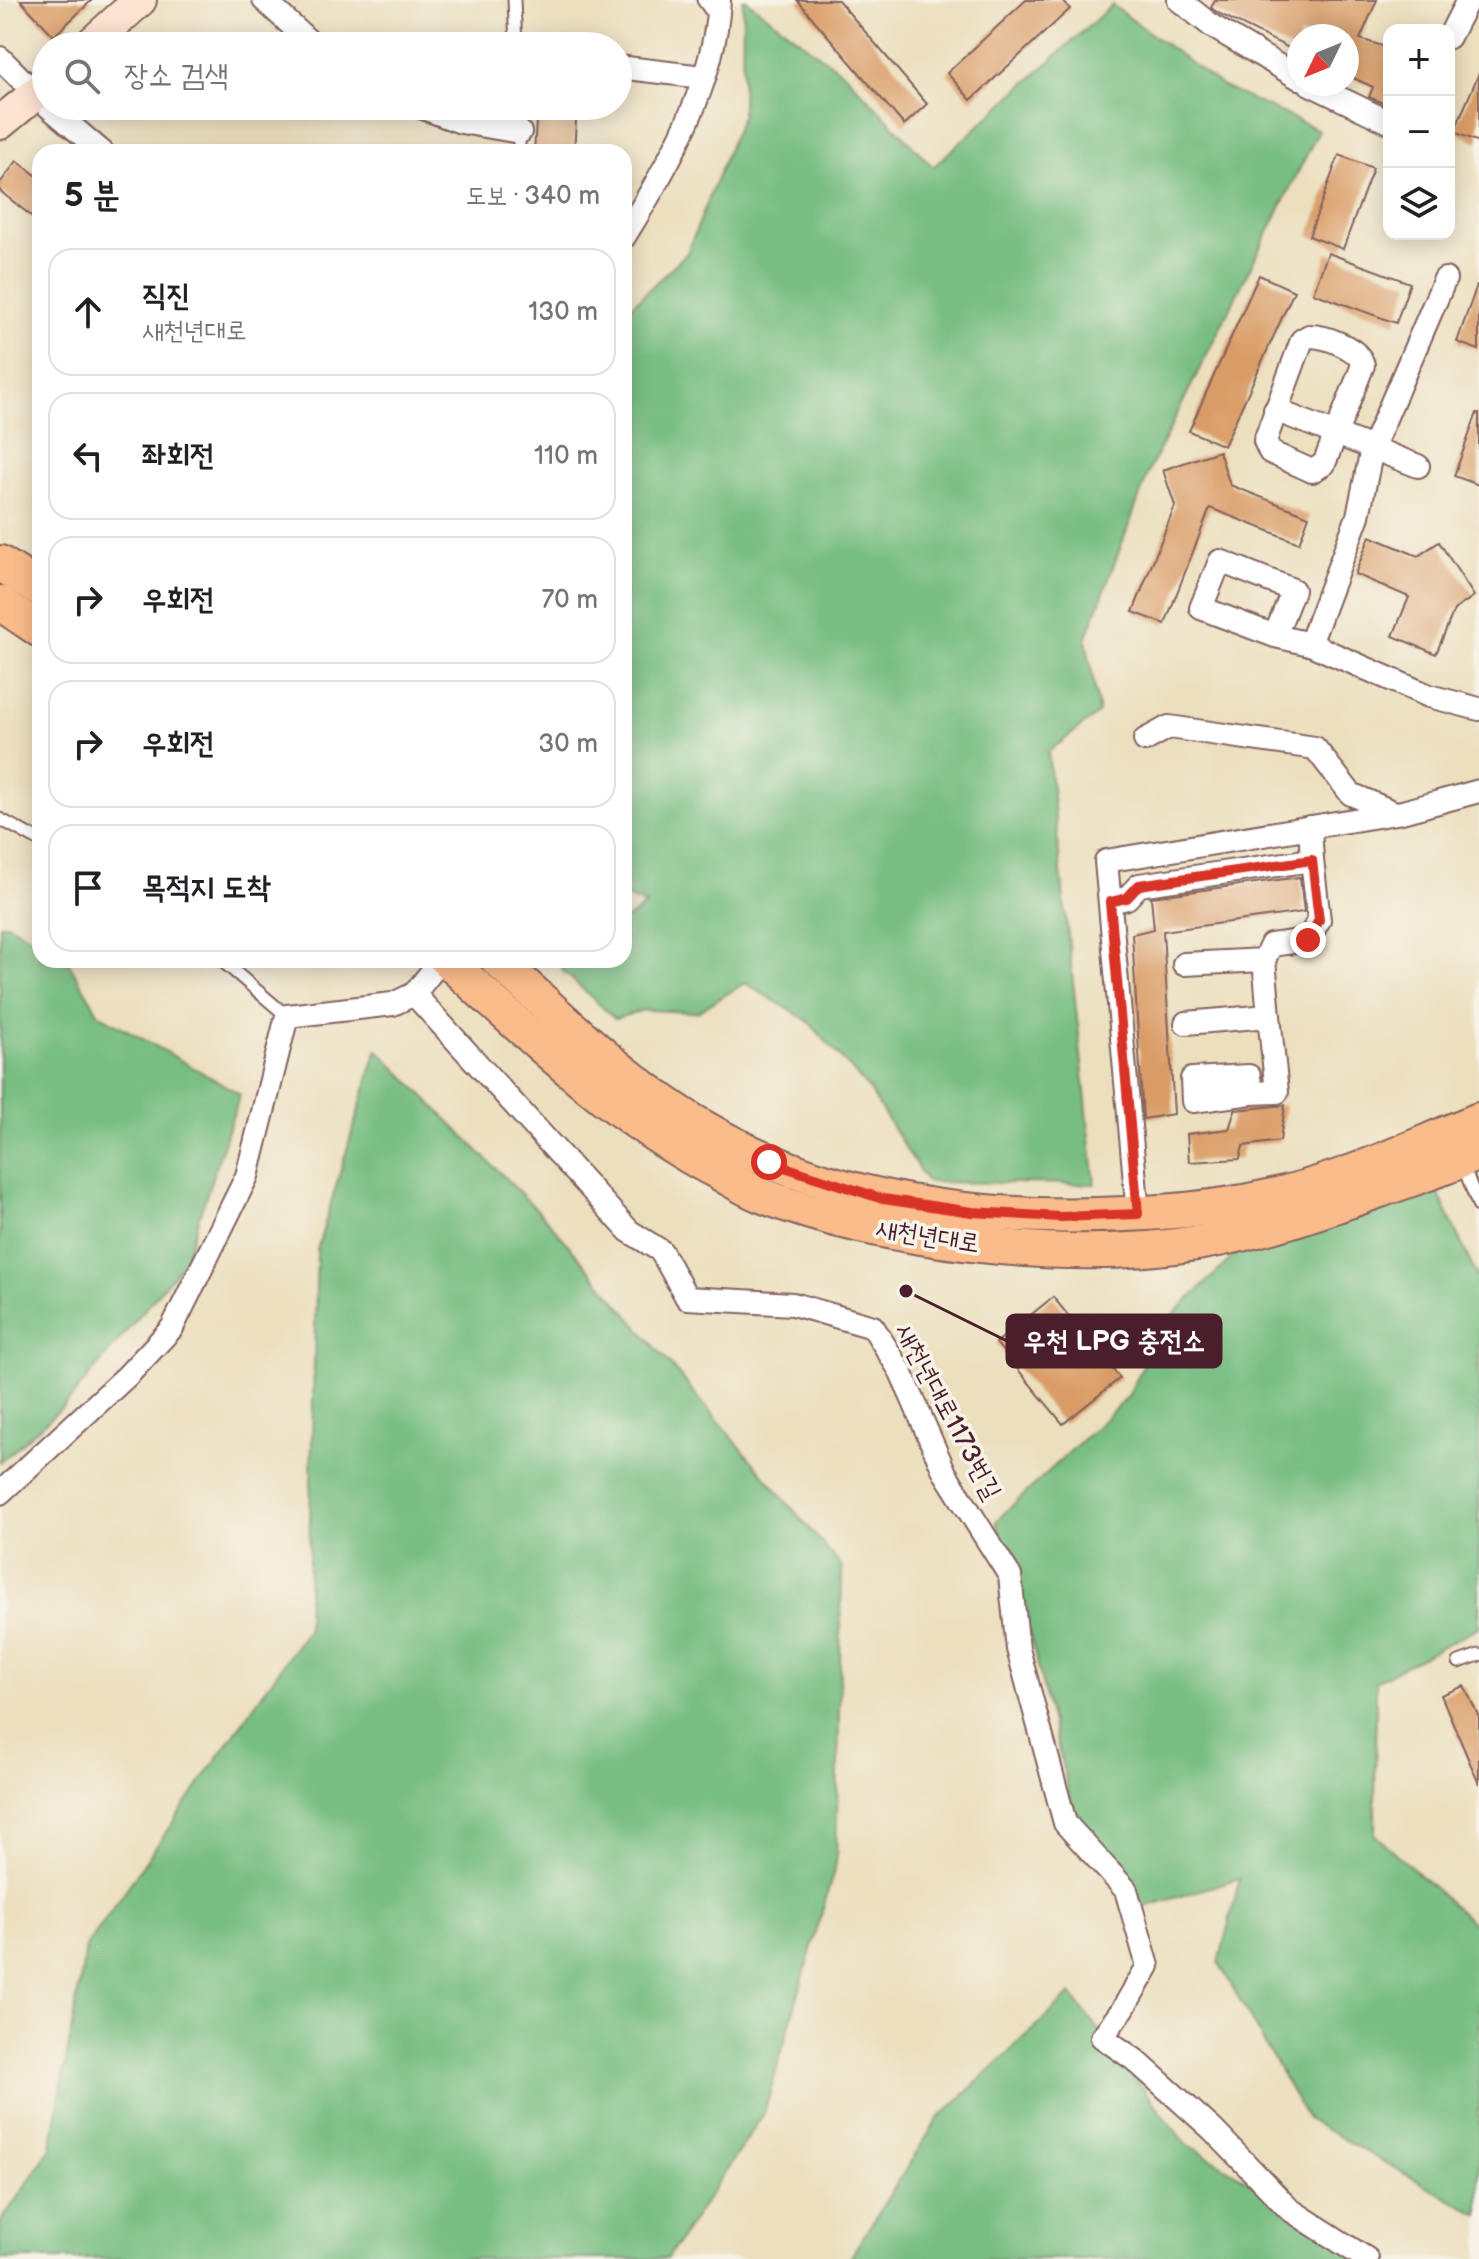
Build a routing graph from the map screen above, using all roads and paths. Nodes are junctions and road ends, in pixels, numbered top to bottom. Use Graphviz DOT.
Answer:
graph roads {
  1 [pos="140,0"];
  2 [pos="264,0"];
  3 [pos="514,0"];
  4 [pos="703,0"];
  5 [pos="1179,0"];
  6 [pos="1468,0"];
  7 [pos="719,11"];
  8 [pos="1455,25"];
  9 [pos="105,32"];
  10 [pos="299,32"];
  11 [pos="516,32"];
  12 [pos="0,58"];
  13 [pos="632,69"];
  14 [pos="1287,71"];
  15 [pos="703,77"];
  16 [pos="32,86"];
  17 [pos="1335,96"];
  18 [pos="32,104"];
  19 [pos="1383,119"];
  20 [pos="68,120"];
  21 [pos="456,120"];
  22 [pos="519,120"];
  23 [pos="0,123"];
  24 [pos="520,142"];
  25 [pos="94,144"];
  26 [pos="632,224"];
  27 [pos="1445,279"];
  28 [pos="1275,410"];
  29 [pos="1335,433"];
  30 [pos="1372,449"];
  31 [pos="1418,466"];
  32 [pos="0,563"];
  33 [pos="32,584"];
  34 [pos="0,603"];
  35 [pos="32,625"];
  36 [pos="1275,636"];
  37 [pos="1310,644"];
  38 [pos="1479,709"];
  39 [pos="1145,740"];
  40 [pos="1479,791"];
  41 [pos="1396,813"];
  42 [pos="0,819"];
  43 [pos="1310,827"];
  44 [pos="32,837"];
  45 [pos="1312,860"];
  46 [pos="1110,902"];
  47 [pos="1264,960"];
  48 [pos="1184,964"];
  49 [pos="230,968"];
  50 [pos="437,968"];
  51 [pos="457,968"];
  52 [pos="503,968"];
  53 [pos="414,994"];
  54 [pos="531,1013"];
  55 [pos="287,1016"];
  56 [pos="1269,1016"];
  57 [pos="1186,1023"];
  58 [pos="1251,1093"];
  59 [pos="1479,1120"];
  60 [pos="1470,1157"];
  61 [pos="1479,1207"];
  62 [pos="1138,1214"];
  63 [pos="0,1493"];
  64 [pos="1479,1655"];
  65 [pos="1459,1662"];
  66 [pos="1367,2259"];
  1 -- 9 [label="street"];
  2 -- 10 [label="street"];
  3 -- 11 [label="lane"];
  4 -- 7 [label="lane"];
  5 -- 14 [label="street"];
  6 -- 8 [label="street"];
  7 -- 15 [label="street"];
  12 -- 16 [label="street"];
  13 -- 15 [label="street"];
  15 -- 26 [label="street"];
  17 -- 19 [label="street"];
  18 -- 23 [label="street"];
  20 -- 25 [label="street"];
  21 -- 24 [label="street"];
  22 -- 24 [label="lane"];
  27 -- 30 [label="street"];
  28 -- 29 [label="street"];
  28 -- 29 [label="street"];
  28 -- 29 [label="street"];
  29 -- 30 [label="street"];
  30 -- 31 [label="street"];
  30 -- 37 [label="street"];
  32 -- 33 [label="main road"];
  34 -- 35 [label="main road"];
  36 -- 37 [label="street"];
  37 -- 38 [label="street"];
  39 -- 41 [label="street"];
  40 -- 41 [label="street"];
  41 -- 43 [label="street"];
  42 -- 44 [label="lane"];
  43 -- 45 [label="street"];
  43 -- 46 [label="street"];
  45 -- 46 [label="street"];
  45 -- 47 [label="street"];
  46 -- 62 [label="street"];
  47 -- 48 [label="street"];
  47 -- 56 [label="street"];
  49 -- 55 [label="lane"];
  50 -- 53 [label="street"];
  51 -- 54 [label="main road, 새천년대로"];
  52 -- 54 [label="main road, 새천년대로"];
  53 -- 55 [label="street"];
  53 -- 66 [label="street, 새천년대로1173번길"];
  54 -- 60 [label="main road, 새천년대로"];
  54 -- 62 [label="main road, 새천년대로"];
  55 -- 63 [label="street"];
  56 -- 57 [label="street"];
  56 -- 58 [label="street"];
  59 -- 62 [label="main road, 새천년대로"];
  60 -- 61 [label="lane"];
  64 -- 65 [label="lane"];
}
